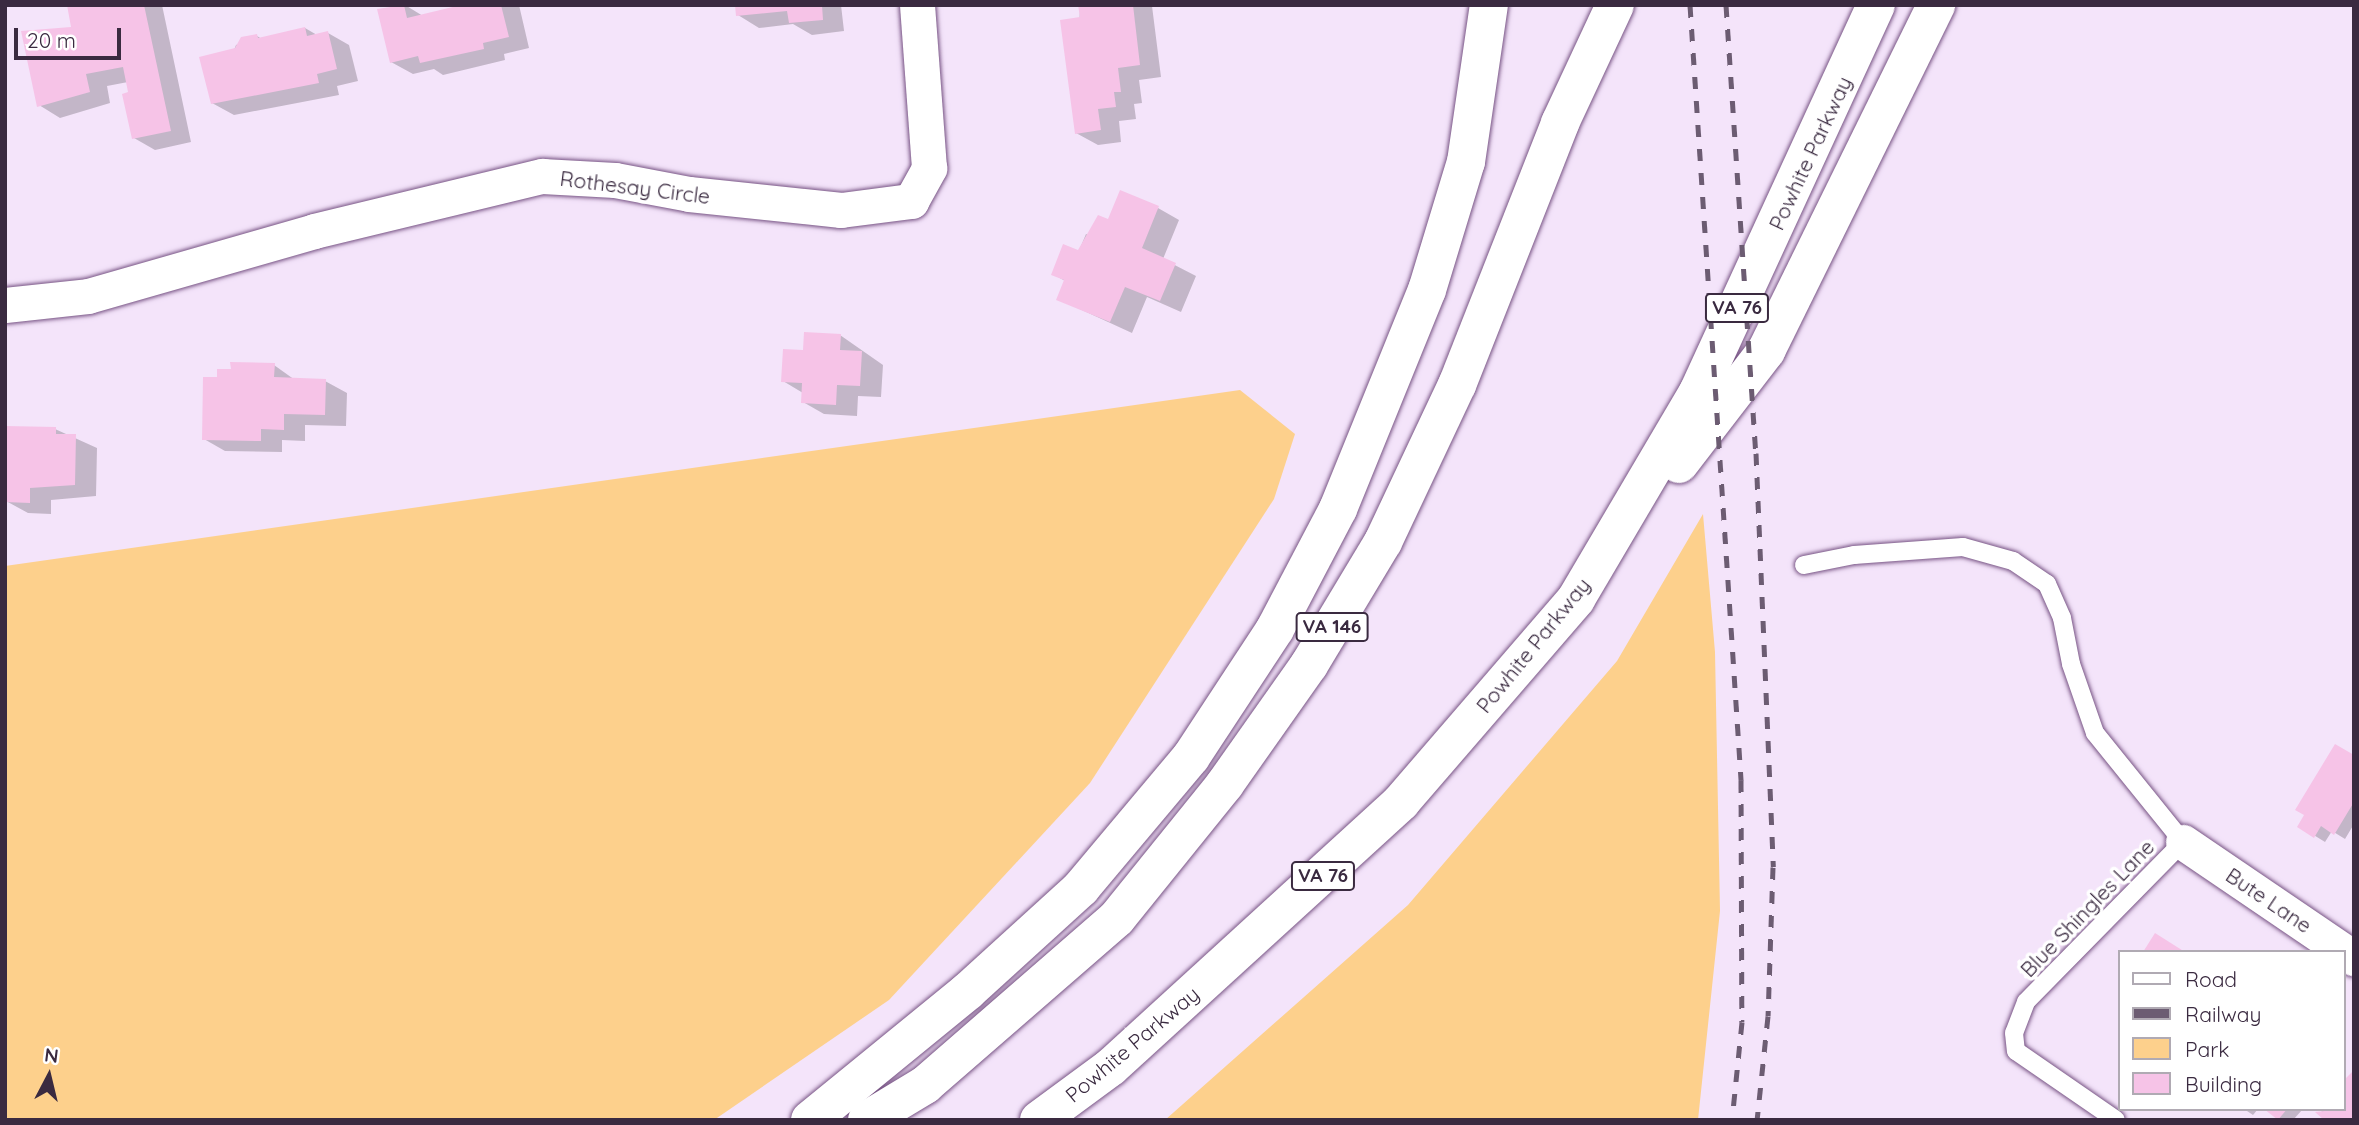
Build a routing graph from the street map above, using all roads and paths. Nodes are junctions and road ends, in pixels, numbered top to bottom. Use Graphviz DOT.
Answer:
graph roads {
  1 [pos="917,5"];
  2 [pos="1615,5"];
  3 [pos="1875,5"];
  4 [pos="1936,5"];
  5 [pos="1489,6"];
  6 [pos="5,305"];
  7 [pos="1804,565"];
  8 [pos="1576,599"];
  9 [pos="2183,842"];
  10 [pos="2342,950"];
  11 [pos="810,1120"];
  12 [pos="867,1120"];
  13 [pos="1039,1120"];
  14 [pos="2116,1120"];
  1 -- 6 [label="street, Rothesay Circle"];
  2 -- 12 [label="highway, VA 146"];
  3 -- 8 [label="highway, Powhite Parkway / VA 76"];
  4 -- 8 [label="highway"];
  5 -- 11 [label="highway"];
  7 -- 9 [label="lane"];
  8 -- 13 [label="highway, Powhite Parkway / VA 76"];
  9 -- 10 [label="street, Bute Lane"];
  9 -- 14 [label="lane, Blue Shingles Lane"];
}
